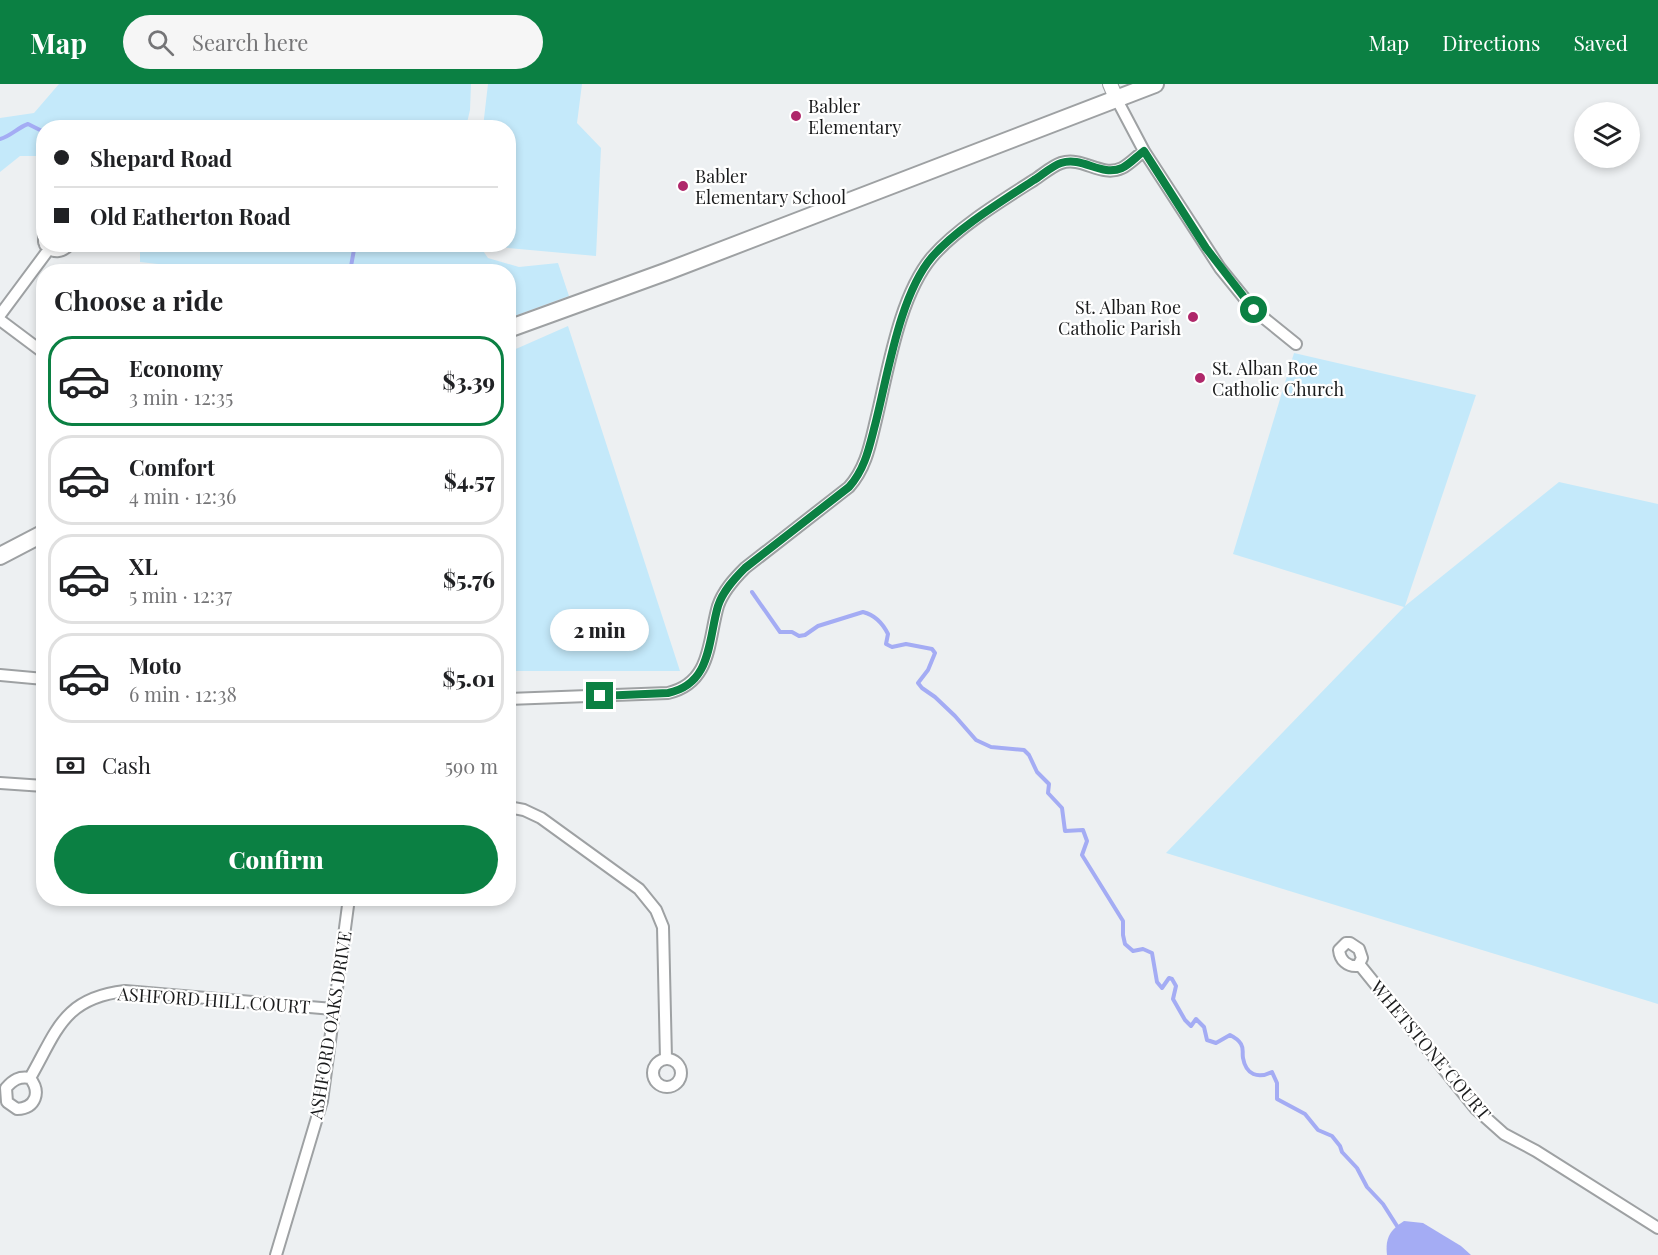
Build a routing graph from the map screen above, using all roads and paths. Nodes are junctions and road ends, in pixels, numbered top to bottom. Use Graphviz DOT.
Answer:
graph roads {
  1 [pos="1155,84"];
  2 [pos="1113,91"];
  3 [pos="1144,151"];
  4 [pos="41,252"];
  5 [pos="0,315"];
  6 [pos="0,320"];
  7 [pos="516,326"];
  8 [pos="1296,344"];
  9 [pos="36,347"];
  10 [pos="36,537"];
  11 [pos="0,556"];
  12 [pos="0,675"];
  13 [pos="36,678"];
  14 [pos="516,699"];
  15 [pos="0,783"];
  16 [pos="36,785"];
  17 [pos="516,808"];
  18 [pos="348,906"];
  19 [pos="1359,964"];
  20 [pos="333,1009"];
  21 [pos="666,1059"];
  22 [pos="30,1078"];
  23 [pos="1658,1228"];
  24 [pos="276,1255"];
  1 -- 2 [label="main road"];
  2 -- 3 [label="street"];
  2 -- 7 [label="main road"];
  3 -- 8 [label="street"];
  3 -- 14 [label="street"];
  4 -- 5 [label="street"];
  6 -- 9 [label="street"];
  10 -- 11 [label="main road"];
  12 -- 13 [label="street"];
  15 -- 16 [label="street"];
  17 -- 21 [label="street"];
  18 -- 20 [label="street, ASHFORD OAKS DRIVE"];
  19 -- 23 [label="street, WHETSTONE COURT"];
  20 -- 22 [label="street, ASHFORD HILL COURT"];
  20 -- 24 [label="street, ASHFORD OAKS DRIVE"];
}
